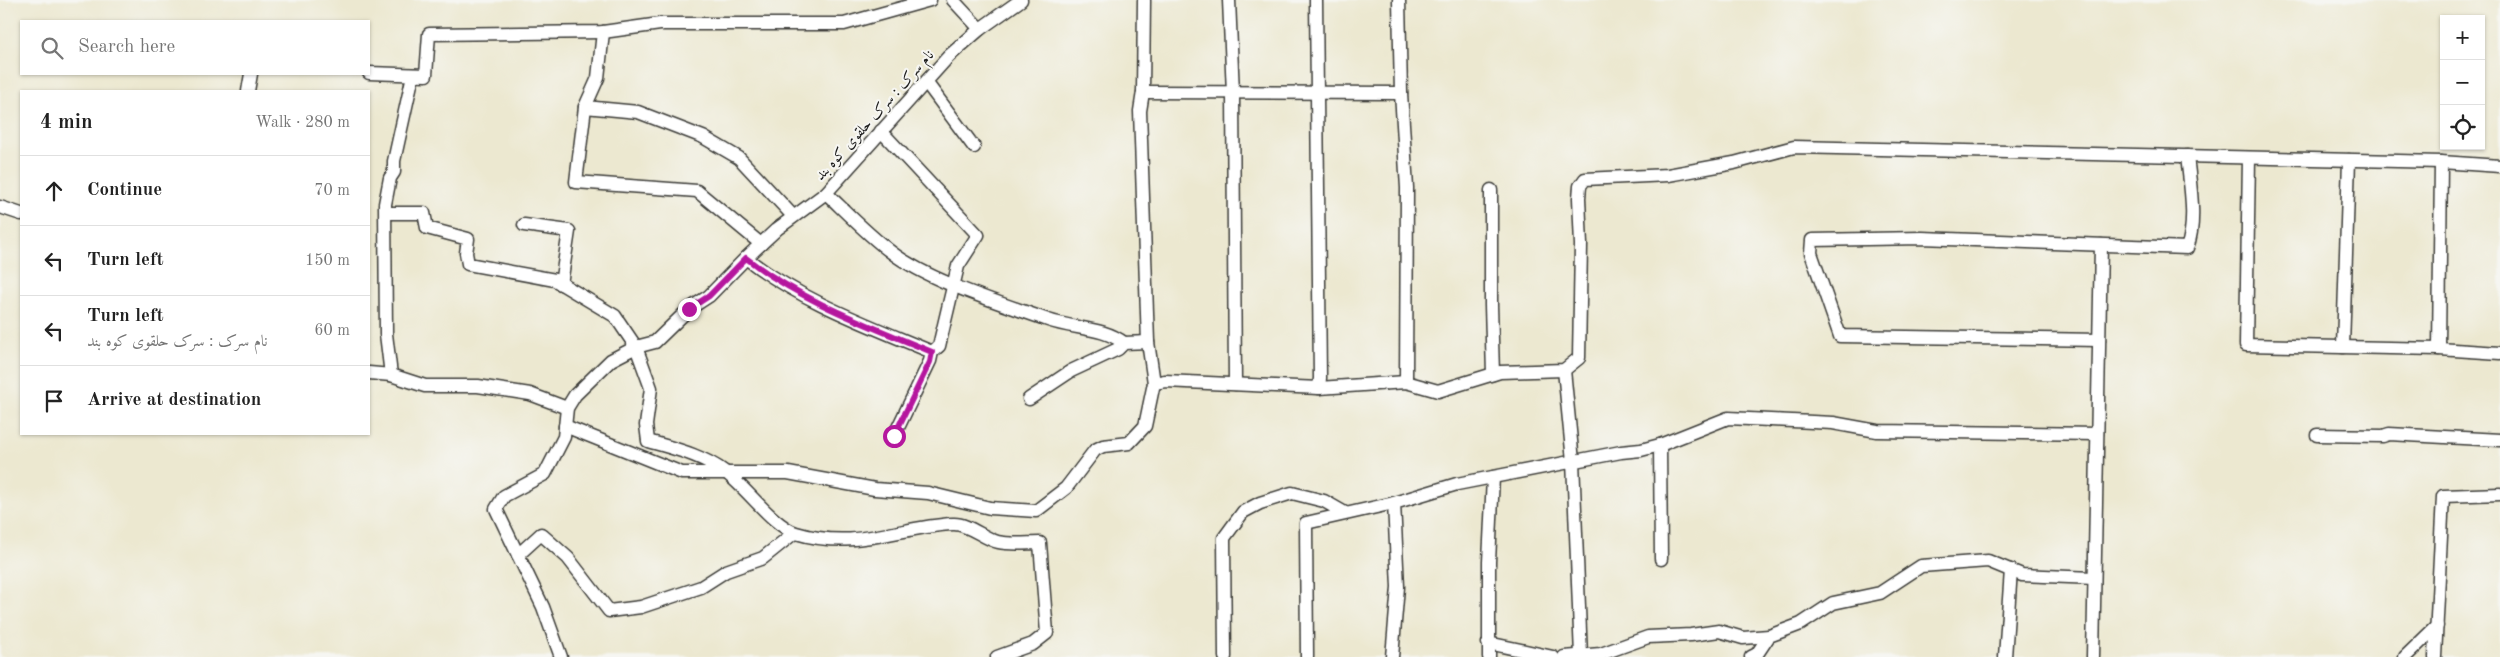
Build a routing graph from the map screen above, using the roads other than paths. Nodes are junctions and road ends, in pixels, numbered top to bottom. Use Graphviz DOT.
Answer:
graph roads {
  1 [pos="930,0"];
  2 [pos="953,0"];
  3 [pos="1022,0"];
  4 [pos="1144,0"];
  5 [pos="1229,0"];
  6 [pos="1316,0"];
  7 [pos="1399,0"];
  8 [pos="980,29"];
  9 [pos="603,32"];
  10 [pos="370,73"];
  11 [pos="251,75"];
  12 [pos="413,75"];
  13 [pos="926,82"];
  14 [pos="248,90"];
  15 [pos="1144,92"];
  16 [pos="1401,92"];
  17 [pos="1233,93"];
  18 [pos="1318,93"];
  19 [pos="585,107"];
  20 [pos="881,131"];
  21 [pos="974,147"];
  22 [pos="2186,156"];
  23 [pos="2249,158"];
  24 [pos="2349,160"];
  25 [pos="2441,162"];
  26 [pos="2500,166"];
  27 [pos="1491,190"];
  28 [pos="826,193"];
  29 [pos="0,207"];
  30 [pos="387,213"];
  31 [pos="20,214"];
  32 [pos="794,216"];
  33 [pos="524,225"];
  34 [pos="761,244"];
  35 [pos="2101,245"];
  36 [pos="746,258"];
  37 [pos="560,284"];
  38 [pos="954,284"];
  39 [pos="2099,340"];
  40 [pos="1148,342"];
  41 [pos="1124,343"];
  42 [pos="636,347"];
  43 [pos="2343,347"];
  44 [pos="2439,349"];
  45 [pos="932,352"];
  46 [pos="2500,353"];
  47 [pos="1564,370"];
  48 [pos="370,373"];
  49 [pos="1493,374"];
  50 [pos="390,375"];
  51 [pos="1406,382"];
  52 [pos="1154,383"];
  53 [pos="1234,384"];
  54 [pos="1318,388"];
  55 [pos="1029,400"];
  56 [pos="567,408"];
  57 [pos="565,426"];
  58 [pos="2097,434"];
  59 [pos="2316,435"];
  60 [pos="894,436"];
  61 [pos="2500,440"];
  62 [pos="1660,445"];
  63 [pos="1573,461"];
  64 [pos="726,472"];
  65 [pos="1493,477"];
  66 [pos="2500,494"];
  67 [pos="1394,503"];
  68 [pos="1346,513"];
  69 [pos="794,533"];
  70 [pos="518,555"];
  71 [pos="1661,559"];
  72 [pos="2011,570"];
  73 [pos="2094,578"];
  74 [pos="2437,626"];
  75 [pos="1768,636"];
  76 [pos="1488,643"];
  77 [pos="1582,656"];
  78 [pos="561,657"];
  79 [pos="997,657"];
  80 [pos="1225,657"];
  81 [pos="1308,657"];
  82 [pos="1392,657"];
  83 [pos="1489,657"];
  84 [pos="1553,657"];
  85 [pos="1564,657"];
  86 [pos="1751,657"];
  87 [pos="2005,657"];
  88 [pos="2093,657"];
  89 [pos="2405,657"];
  90 [pos="2436,657"];
  1 -- 9 [label="street"];
  2 -- 8 [label="street"];
  3 -- 8 [label="street, نام سرک : سرک حلقوی کوه بند"];
  4 -- 15 [label="street"];
  5 -- 17 [label="street"];
  6 -- 18 [label="street"];
  7 -- 16 [label="street"];
  8 -- 13 [label="street, نام سرک : سرک حلقوی کوه بند"];
  9 -- 12 [label="street"];
  9 -- 19 [label="street"];
  10 -- 12 [label="street"];
  11 -- 14 [label="street"];
  12 -- 30 [label="street"];
  13 -- 20 [label="street, نام سرک : سرک حلقوی کوه بند"];
  13 -- 21 [label="street"];
  15 -- 17 [label="street"];
  15 -- 40 [label="street"];
  16 -- 18 [label="street"];
  16 -- 51 [label="street"];
  17 -- 18 [label="street"];
  17 -- 53 [label="street"];
  18 -- 54 [label="street"];
  19 -- 32 [label="street"];
  19 -- 34 [label="street"];
  20 -- 28 [label="street, نام سرک : سرک حلقوی کوه بند"];
  20 -- 38 [label="street"];
  22 -- 23 [label="street"];
  22 -- 35 [label="street"];
  22 -- 47 [label="street"];
  23 -- 24 [label="street"];
  23 -- 43 [label="street"];
  24 -- 25 [label="street"];
  24 -- 43 [label="street"];
  25 -- 26 [label="street"];
  25 -- 44 [label="street"];
  27 -- 49 [label="street"];
  28 -- 32 [label="street, نام سرک : سرک حلقوی کوه بند"];
  28 -- 38 [label="street"];
  29 -- 31 [label="street"];
  30 -- 37 [label="street"];
  30 -- 50 [label="street"];
  32 -- 34 [label="street, نام سرک : سرک حلقوی کوه بند"];
  33 -- 37 [label="street"];
  34 -- 36 [label="street, نام سرک : سرک حلقوی کوه بند"];
  35 -- 39 [label="street"];
  35 -- 39 [label="street"];
  36 -- 42 [label="street, نام سرک : سرک حلقوی کوه بند"];
  36 -- 45 [label="street"];
  37 -- 42 [label="street"];
  38 -- 41 [label="street"];
  38 -- 45 [label="street"];
  39 -- 58 [label="street"];
  40 -- 41 [label="street"];
  40 -- 52 [label="street"];
  41 -- 55 [label="street"];
  42 -- 56 [label="street, نام سرک : سرک حلقوی کوه بند"];
  42 -- 64 [label="street"];
  43 -- 44 [label="street"];
  44 -- 46 [label="street"];
  45 -- 60 [label="street"];
  47 -- 49 [label="street"];
  47 -- 63 [label="street"];
  48 -- 50 [label="street"];
  49 -- 51 [label="street"];
  50 -- 56 [label="street"];
  51 -- 54 [label="street"];
  52 -- 53 [label="street"];
  52 -- 64 [label="street"];
  53 -- 54 [label="street"];
  56 -- 57 [label="street"];
  57 -- 64 [label="street"];
  57 -- 70 [label="street"];
  58 -- 62 [label="street"];
  58 -- 73 [label="street"];
  59 -- 61 [label="street"];
  62 -- 63 [label="street"];
  62 -- 71 [label="street"];
  63 -- 65 [label="street"];
  63 -- 77 [label="street"];
  64 -- 69 [label="street"];
  65 -- 67 [label="street"];
  65 -- 76 [label="street"];
  66 -- 74 [label="street"];
  67 -- 68 [label="street"];
  67 -- 82 [label="street"];
  68 -- 80 [label="street"];
  68 -- 81 [label="street"];
  69 -- 70 [label="street"];
  69 -- 79 [label="street"];
  70 -- 78 [label="street"];
  72 -- 73 [label="street"];
  72 -- 75 [label="street"];
  72 -- 87 [label="street"];
  73 -- 88 [label="street"];
  74 -- 89 [label="street"];
  74 -- 90 [label="street"];
  75 -- 77 [label="street"];
  75 -- 86 [label="street"];
  76 -- 83 [label="street"];
  76 -- 84 [label="street"];
  77 -- 85 [label="street"];
}
